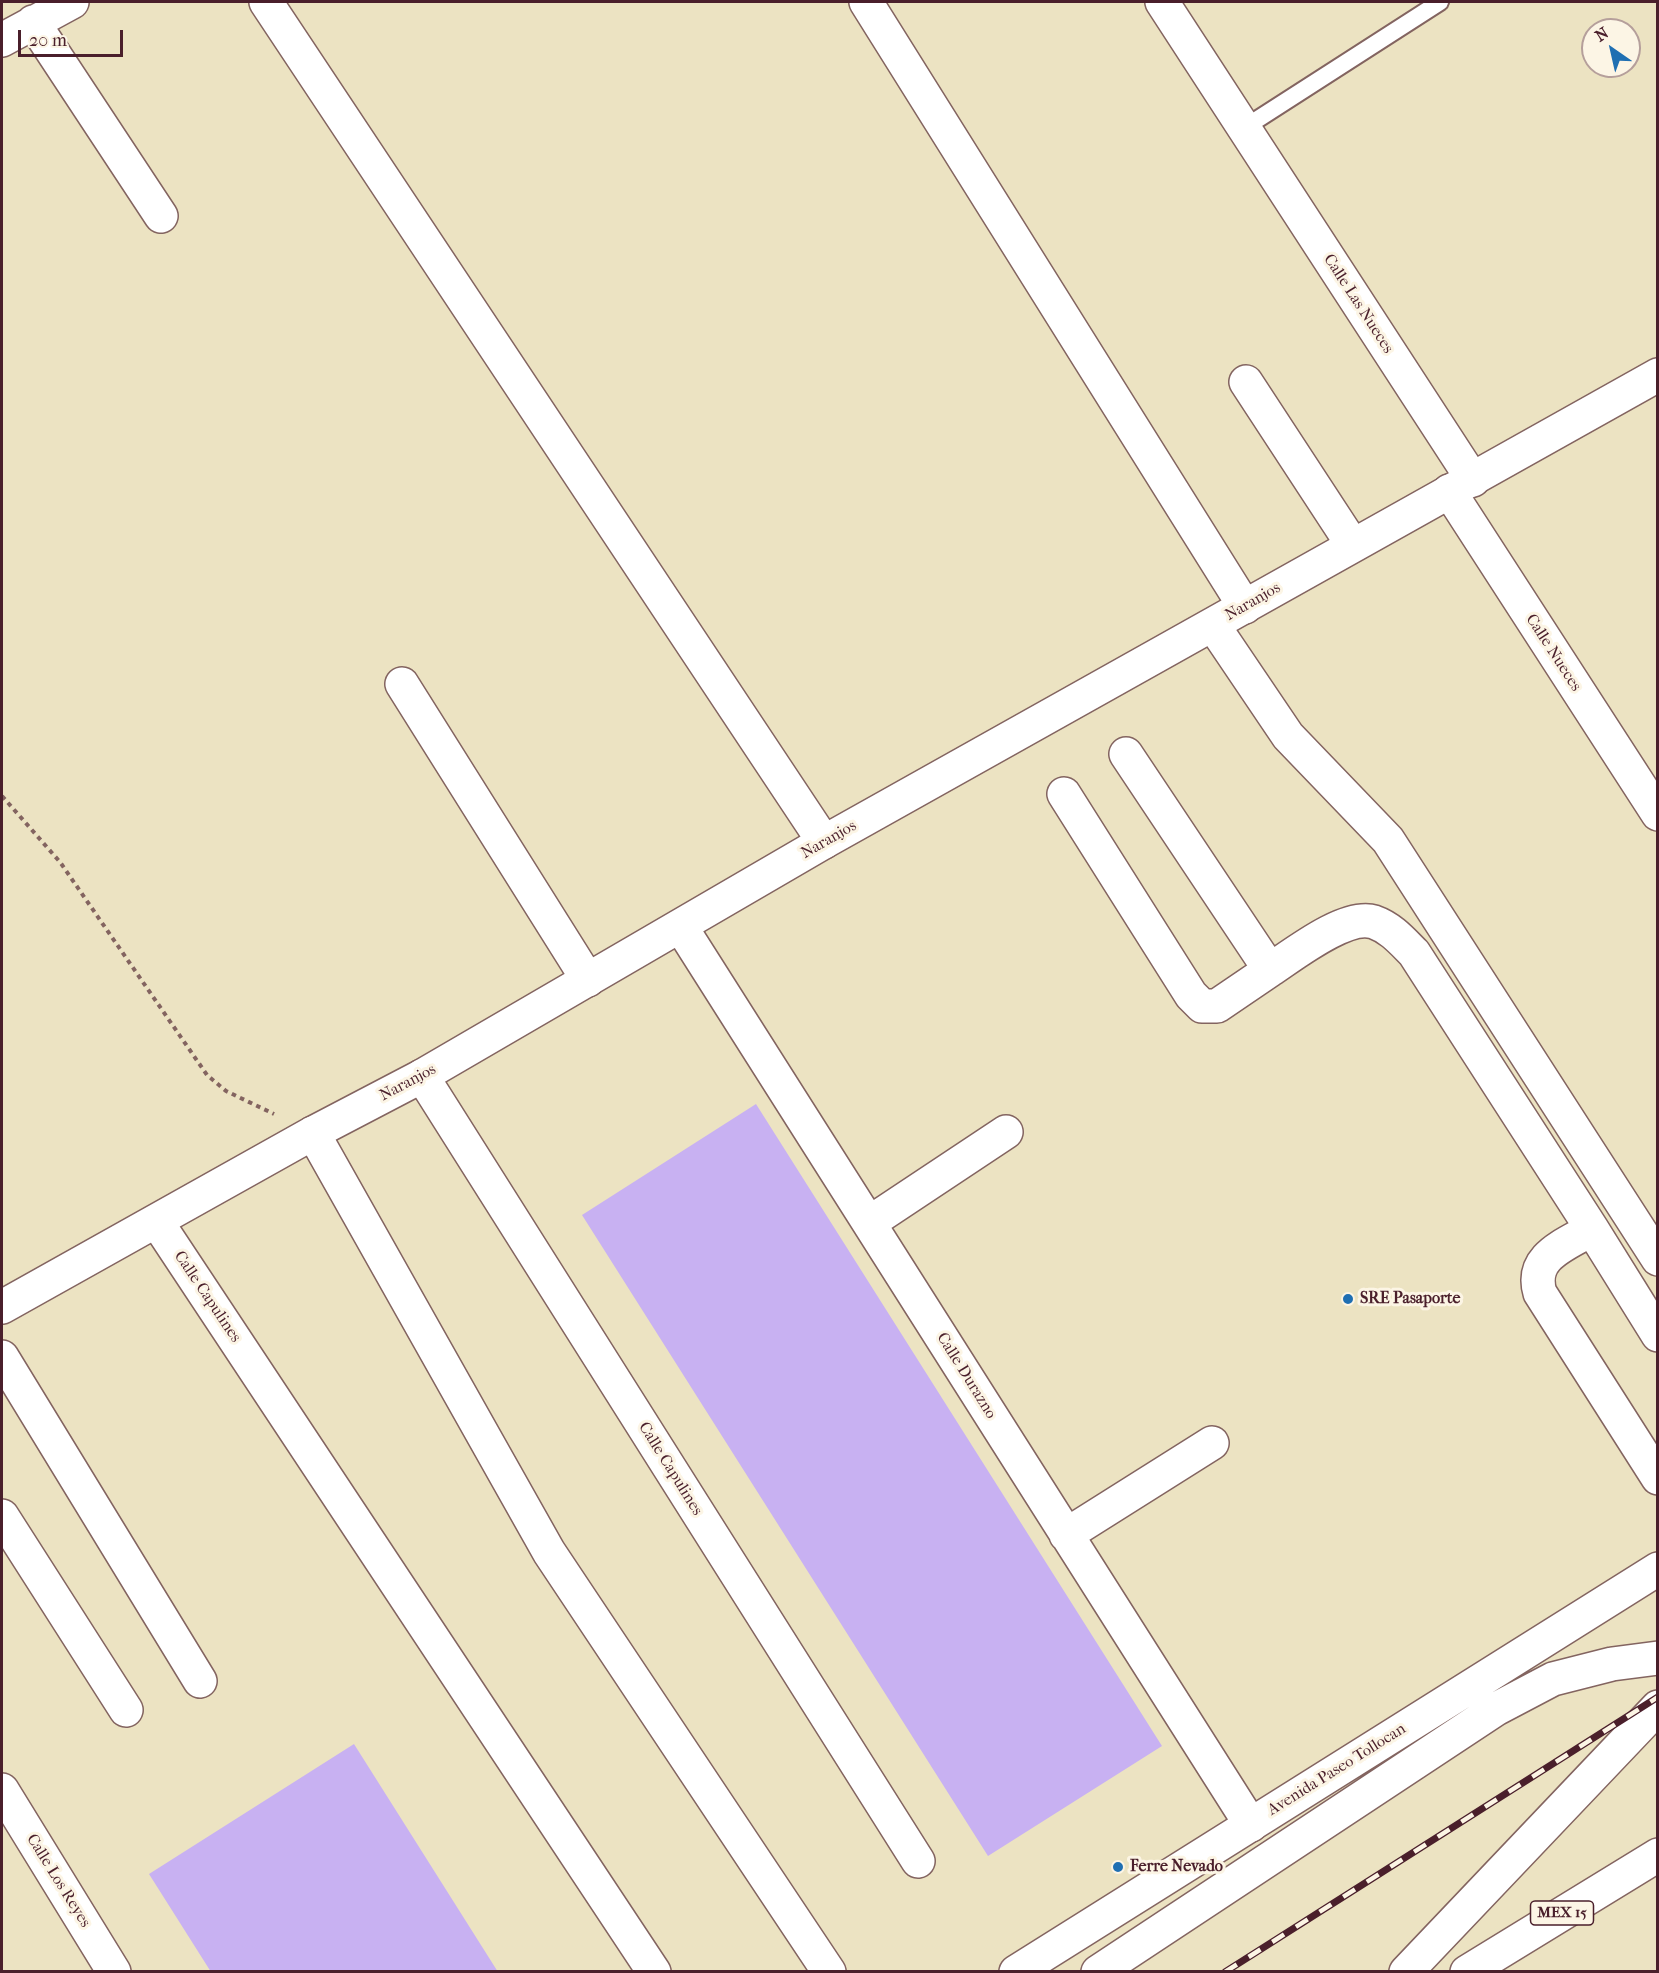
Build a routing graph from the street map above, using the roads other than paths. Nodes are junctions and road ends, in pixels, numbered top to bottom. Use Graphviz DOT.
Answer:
graph roads {
  1 [pos="72,2"];
  2 [pos="266,2"];
  3 [pos="866,2"];
  4 [pos="1162,2"];
  5 [pos="1440,2"];
  6 [pos="33,22"];
  7 [pos="2,40"];
  8 [pos="1244,128"];
  9 [pos="161,216"];
  10 [pos="1658,375"];
  11 [pos="1246,382"];
  12 [pos="1461,485"];
  13 [pos="1352,544"];
  14 [pos="1245,607"];
  15 [pos="1213,625"];
  16 [pos="402,684"];
  17 [pos="1126,754"];
  18 [pos="1064,794"];
  19 [pos="1658,814"];
  20 [pos="824,842"];
  21 [pos="681,927"];
  22 [pos="1270,970"];
  23 [pos="588,980"];
  24 [pos="422,1076"];
  25 [pos="1006,1132"];
  26 [pos="313,1133"];
  27 [pos="157,1222"];
  28 [pos="868,1223"];
  29 [pos="1592,1229"];
  30 [pos="1658,1259"];
  31 [pos="2,1307"];
  32 [pos="1658,1335"];
  33 [pos="2,1357"];
  34 [pos="1212,1443"];
  35 [pos="1658,1478"];
  36 [pos="2,1516"];
  37 [pos="1066,1535"];
  38 [pos="1658,1569"];
  39 [pos="1658,1658"];
  40 [pos="200,1681"];
  41 [pos="1658,1707"];
  42 [pos="126,1710"];
  43 [pos="2,1790"];
  44 [pos="1251,1825"];
  45 [pos="1658,1855"];
  46 [pos="918,1861"];
  47 [pos="114,1971"];
  48 [pos="654,1971"];
  49 [pos="829,1971"];
  50 [pos="1016,1971"];
  51 [pos="1098,1971"];
  52 [pos="1406,1971"];
  53 [pos="1467,1971"];
  1 -- 6 [label="main road"];
  2 -- 20 [label="main road"];
  3 -- 14 [label="main road"];
  4 -- 8 [label="main road, Calle Las Nueces"];
  5 -- 8 [label="lane"];
  6 -- 7 [label="main road"];
  6 -- 9 [label="main road"];
  8 -- 12 [label="main road, Calle Las Nueces"];
  10 -- 12 [label="main road, Naranjos"];
  11 -- 13 [label="main road"];
  12 -- 13 [label="main road, Naranjos"];
  12 -- 19 [label="main road, Calle Nueces"];
  13 -- 14 [label="main road, Naranjos"];
  14 -- 15 [label="main road, Naranjos"];
  15 -- 20 [label="main road, Naranjos"];
  15 -- 30 [label="main road"];
  16 -- 23 [label="main road"];
  17 -- 22 [label="main road"];
  18 -- 22 [label="main road"];
  20 -- 21 [label="main road, Naranjos"];
  21 -- 23 [label="main road, Naranjos"];
  21 -- 28 [label="main road, Calle Durazno"];
  22 -- 29 [label="main road"];
  23 -- 24 [label="main road, Naranjos"];
  24 -- 26 [label="main road, Naranjos"];
  24 -- 46 [label="main road, Calle Capulines"];
  25 -- 28 [label="main road"];
  26 -- 27 [label="main road, Naranjos"];
  26 -- 49 [label="main road"];
  27 -- 31 [label="main road, Naranjos"];
  27 -- 48 [label="main road, Calle Capulines"];
  28 -- 37 [label="main road, Calle Durazno"];
  29 -- 32 [label="main road"];
  29 -- 35 [label="main road"];
  33 -- 40 [label="main road"];
  34 -- 37 [label="main road"];
  36 -- 42 [label="main road"];
  37 -- 44 [label="main road, Calle Durazno"];
  38 -- 44 [label="main road, Avenida Paseo Tollocan"];
  39 -- 51 [label="main road"];
  41 -- 52 [label="main road"];
  43 -- 47 [label="main road, Calle Los Reyes"];
  44 -- 50 [label="main road, Avenida Paseo Tollocan"];
  45 -- 53 [label="main road, MEX 15"];
}
